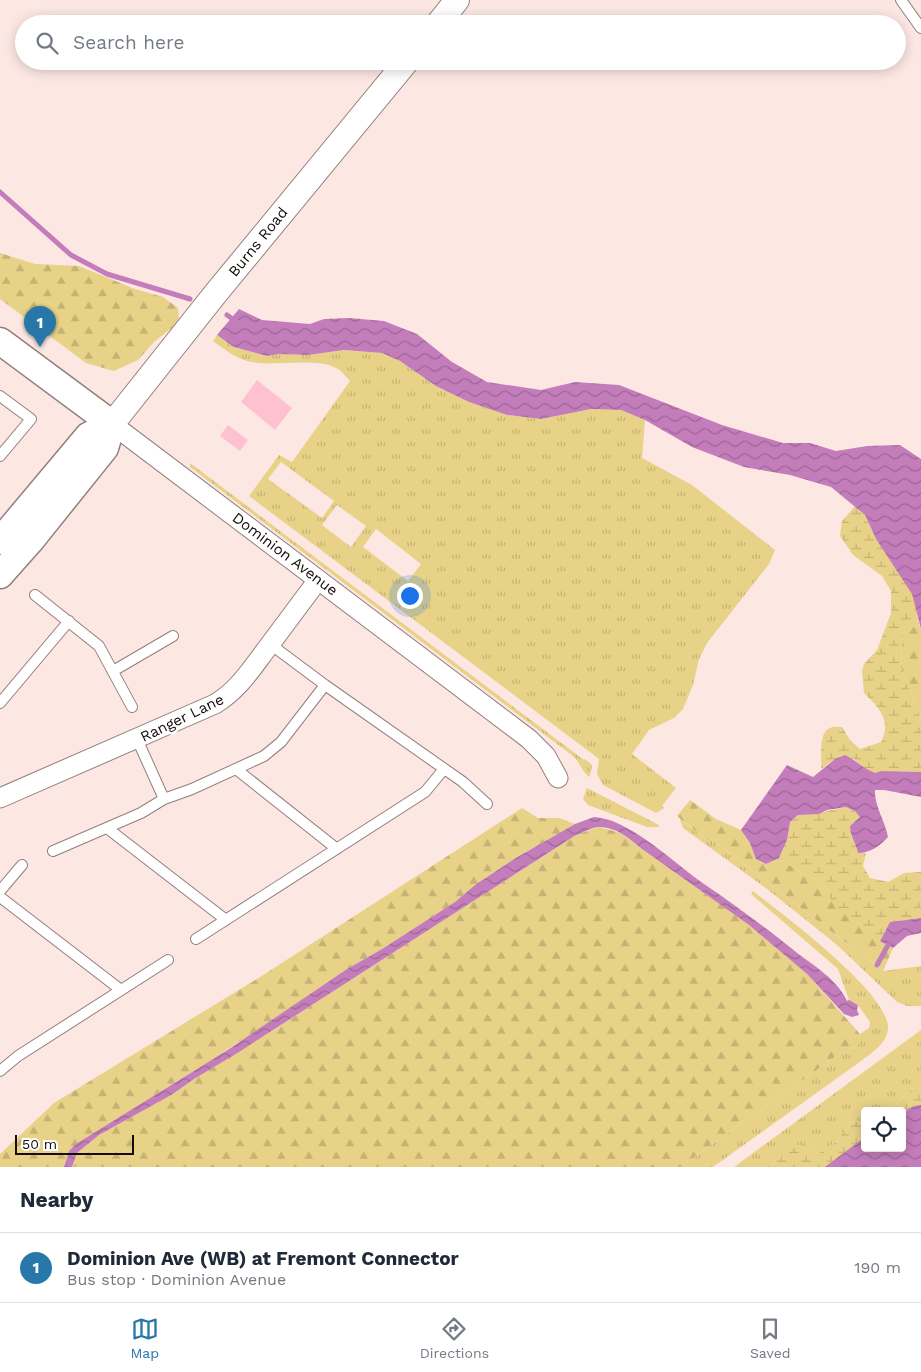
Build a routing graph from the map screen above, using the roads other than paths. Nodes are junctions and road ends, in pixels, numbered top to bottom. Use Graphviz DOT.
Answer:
graph roads {
  1 [pos="457,0"];
  2 [pos="901,0"];
  3 [pos="445,15"];
  4 [pos="921,28"];
  5 [pos="400,70"];
  6 [pos="0,341"];
  7 [pos="0,396"];
  8 [pos="112,424"];
  9 [pos="0,456"];
  10 [pos="0,541"];
  11 [pos="0,575"];
  12 [pos="318,580"];
  13 [pos="35,595"];
  14 [pos="69,621"];
  15 [pos="173,636"];
  16 [pos="270,644"];
  17 [pos="113,671"];
  18 [pos="325,685"];
  19 [pos="0,703"];
  20 [pos="132,707"];
  21 [pos="137,739"];
  22 [pos="236,769"];
  23 [pos="444,769"];
  24 [pos="558,778"];
  25 [pos="0,798"];
  26 [pos="164,799"];
  27 [pos="488,804"];
  28 [pos="107,828"];
  29 [pos="337,849"];
  30 [pos="53,851"];
  31 [pos="22,864"];
  32 [pos="0,891"];
  33 [pos="0,897"];
  34 [pos="226,920"];
  35 [pos="196,939"];
  36 [pos="168,960"];
  37 [pos="121,990"];
  38 [pos="0,1071"];
  1 -- 3 [label="street"];
  2 -- 4 [label="lane"];
  5 -- 8 [label="street, Burns Road"];
  6 -- 8 [label="main road, Dominion Avenue"];
  7 -- 9 [label="lane"];
  8 -- 10 [label="main road"];
  8 -- 11 [label="main road"];
  8 -- 12 [label="street, Dominion Avenue"];
  12 -- 16 [label="street, Ranger Lane"];
  12 -- 24 [label="street, Dominion Avenue"];
  13 -- 14 [label="lane"];
  14 -- 17 [label="lane"];
  14 -- 19 [label="lane"];
  15 -- 17 [label="lane"];
  16 -- 18 [label="lane"];
  16 -- 21 [label="street, Ranger Lane"];
  17 -- 20 [label="lane"];
  18 -- 22 [label="lane"];
  18 -- 23 [label="lane"];
  21 -- 25 [label="street, Ranger Lane"];
  21 -- 26 [label="lane"];
  22 -- 26 [label="lane"];
  22 -- 29 [label="lane"];
  23 -- 27 [label="lane"];
  23 -- 29 [label="lane"];
  26 -- 28 [label="lane"];
  28 -- 30 [label="lane"];
  28 -- 34 [label="lane"];
  29 -- 34 [label="lane"];
  31 -- 32 [label="lane"];
  33 -- 37 [label="lane"];
  34 -- 35 [label="lane"];
  36 -- 37 [label="lane"];
  37 -- 38 [label="lane"];
}
